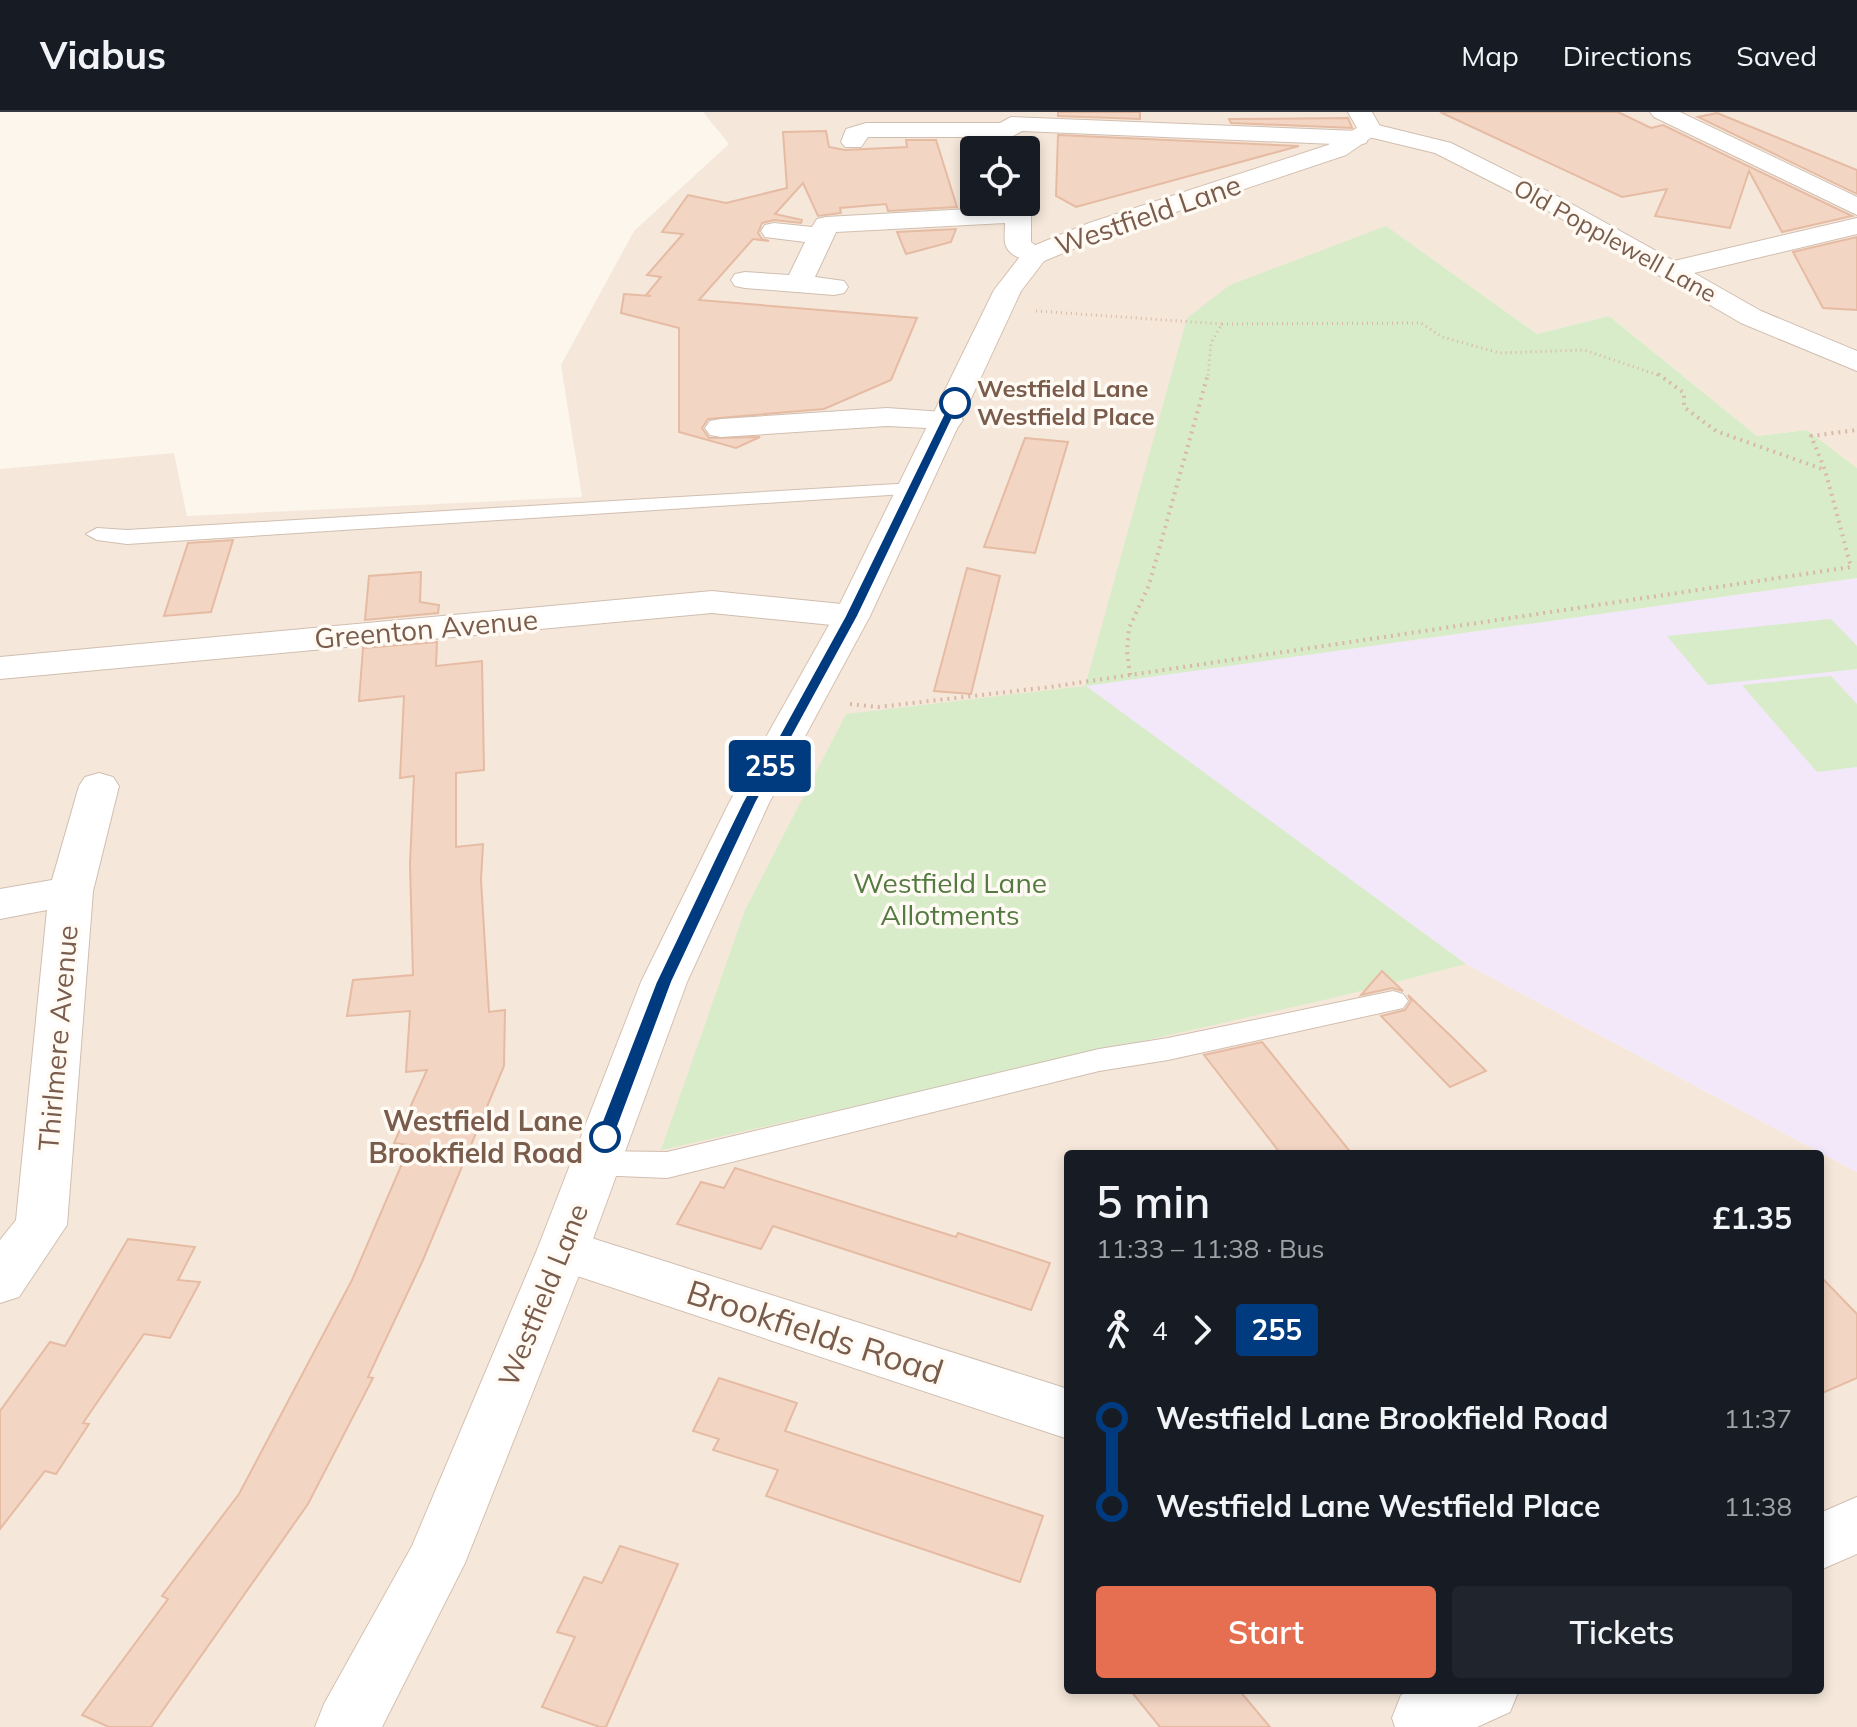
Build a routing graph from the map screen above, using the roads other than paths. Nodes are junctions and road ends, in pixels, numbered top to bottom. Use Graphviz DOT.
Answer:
graph roads {
  1 [pos="1662,112"];
  2 [pos="1363,127"];
  3 [pos="868,129"];
  4 [pos="1011,129"];
  5 [pos="1857,207"];
  6 [pos="960,213"];
  7 [pos="1019,216"];
  8 [pos="1857,226"];
  9 [pos="774,231"];
  10 [pos="821,236"];
  11 [pos="1035,255"];
  12 [pos="1668,271"];
  13 [pos="745,280"];
  14 [pos="798,284"];
  15 [pos="834,287"];
  16 [pos="1857,362"];
  17 [pos="947,420"];
  18 [pos="721,428"];
  19 [pos="913,489"];
  20 [pos="97,534"];
  21 [pos="852,616"];
  22 [pos="0,668"];
  23 [pos="99,786"];
  24 [pos="71,891"];
  25 [pos="0,904"];
  26 [pos="1393,1001"];
  27 [pos="595,1163"];
  28 [pos="563,1250"];
  29 [pos="0,1281"];
  30 [pos="1064,1413"];
  31 [pos="1857,1525"];
  32 [pos="1824,1540"];
  33 [pos="1474,1694"];
  34 [pos="1418,1712"];
  35 [pos="347,1727"];
  1 -- 5 [label="street"];
  2 -- 4 [label="street, Old Popplewell Lane"];
  2 -- 11 [label="street, Westfield Lane"];
  2 -- 12 [label="street, Old Popplewell Lane"];
  3 -- 4 [label="street, Old Popplewell Lane"];
  6 -- 10 [label="street"];
  7 -- 11 [label="street"];
  8 -- 12 [label="street"];
  9 -- 10 [label="street"];
  10 -- 14 [label="street"];
  11 -- 17 [label="street, Westfield Lane"];
  12 -- 16 [label="street, Old Popplewell Lane"];
  13 -- 14 [label="street"];
  14 -- 15 [label="street"];
  17 -- 18 [label="street"];
  17 -- 19 [label="street, Westfield Lane"];
  19 -- 20 [label="lane"];
  19 -- 21 [label="street, Westfield Lane"];
  21 -- 22 [label="street, Greenton Avenue"];
  21 -- 27 [label="street, Westfield Lane"];
  23 -- 24 [label="street, Thirlmere Avenue"];
  24 -- 25 [label="street"];
  24 -- 29 [label="street, Thirlmere Avenue"];
  26 -- 27 [label="lane"];
  27 -- 28 [label="street, Westfield Lane"];
  28 -- 30 [label="street, Brookfields Road"];
  28 -- 35 [label="street, Westfield Lane"];
  31 -- 32 [label="street"];
  33 -- 34 [label="street"];
}
